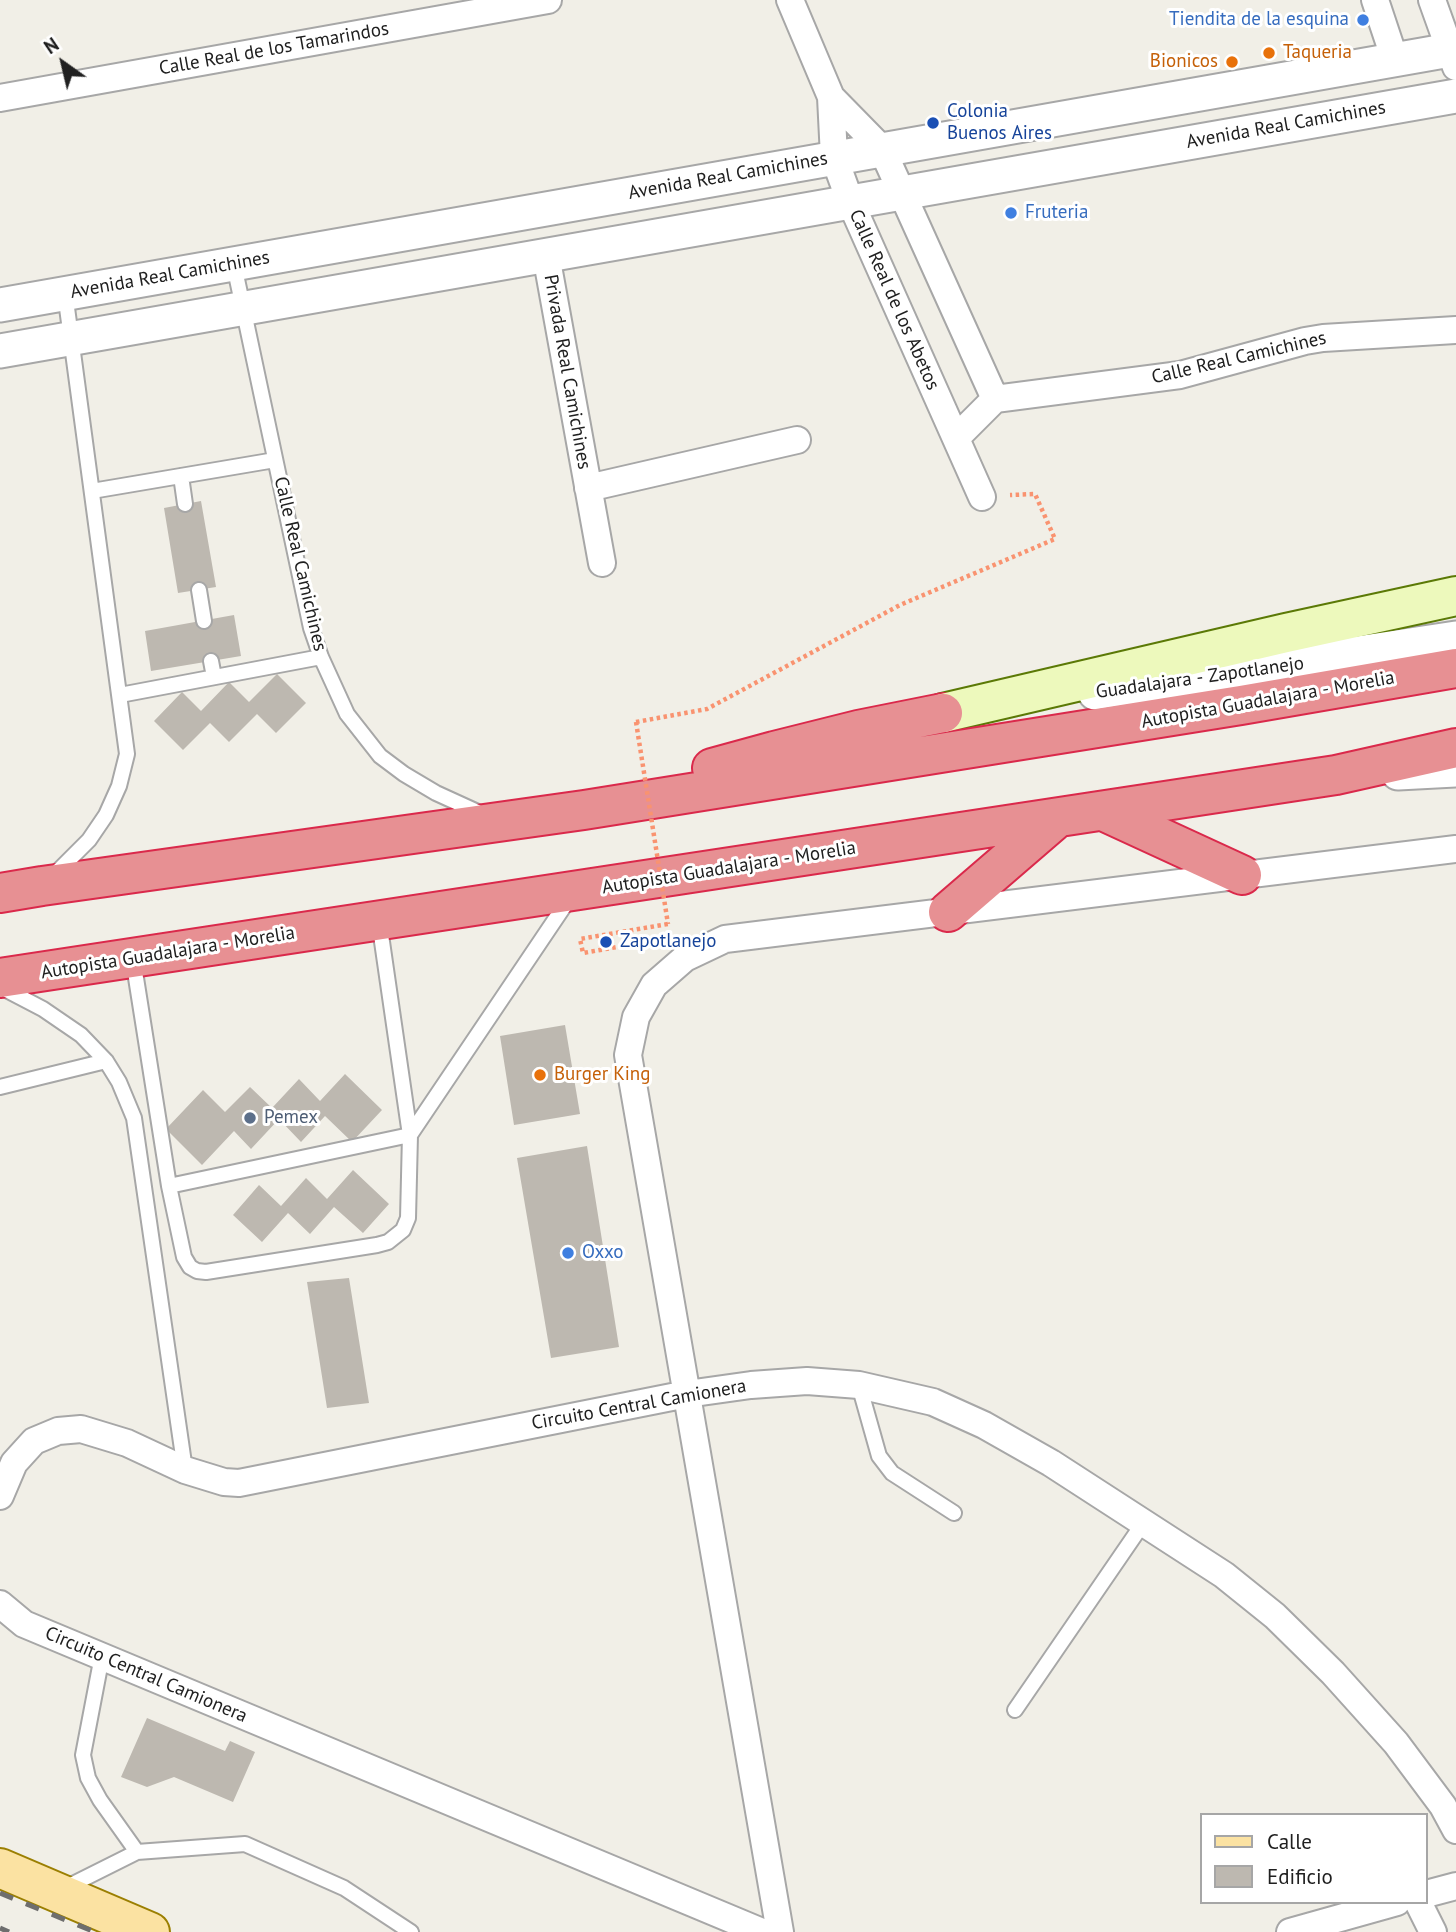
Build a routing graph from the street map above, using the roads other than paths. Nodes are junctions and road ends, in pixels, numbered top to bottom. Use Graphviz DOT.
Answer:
graph roads {
  1 [pos="546,0"];
  2 [pos="790,0"];
  3 [pos="1375,0"];
  4 [pos="1432,0"];
  5 [pos="1454,55"];
  6 [pos="1395,60"];
  7 [pos="1456,96"];
  8 [pos="831,97"];
  9 [pos="0,98"];
  10 [pos="882,149"];
  11 [pos="834,157"];
  12 [pos="901,192"];
  13 [pos="850,201"];
  14 [pos="546,255"];
  15 [pos="234,265"];
  16 [pos="65,293"];
  17 [pos="0,305"];
  18 [pos="243,309"];
  19 [pos="1456,330"];
  20 [pos="71,338"];
  21 [pos="0,351"];
  22 [pos="995,399"];
  23 [pos="956,438"];
  24 [pos="797,440"];
  25 [pos="275,460"];
  26 [pos="181,476"];
  27 [pos="588,488"];
  28 [pos="92,491"];
  29 [pos="982,497"];
  30 [pos="185,504"];
  31 [pos="603,563"];
  32 [pos="199,590"];
  33 [pos="1456,596"];
  34 [pos="204,621"];
  35 [pos="1456,638"];
  36 [pos="321,657"];
  37 [pos="211,661"];
  38 [pos="1456,668"];
  39 [pos="214,677"];
  40 [pos="120,695"];
  41 [pos="943,713"];
  42 [pos="1456,748"];
  43 [pos="1456,770"];
  44 [pos="1336,775"];
  45 [pos="584,810"];
  46 [pos="1103,811"];
  47 [pos="1057,818"];
  48 [pos="499,822"];
  49 [pos="1456,849"];
  50 [pos="1242,875"];
  51 [pos="42,886"];
  52 [pos="573,891"];
  53 [pos="0,893"];
  54 [pos="948,912"];
  55 [pos="379,921"];
  56 [pos="133,958"];
  57 [pos="0,978"];
  58 [pos="0,987"];
  59 [pos="106,1061"];
  60 [pos="0,1087"];
  61 [pos="410,1135"];
  62 [pos="169,1186"];
  63 [pos="859,1385"];
  64 [pos="687,1394"];
  65 [pos="185,1470"];
  66 [pos="0,1496"];
  67 [pos="954,1513"];
  68 [pos="1144,1522"];
  69 [pos="0,1604"];
  70 [pos="102,1656"];
  71 [pos="1015,1710"];
  72 [pos="1456,1830"];
  73 [pos="137,1852"];
  74 [pos="0,1868"];
  75 [pos="1456,1886"];
  76 [pos="57,1892"];
  77 [pos="1428,1893"];
  78 [pos="1390,1904"];
  79 [pos="1419,1904"];
  80 [pos="150,1932"];
  81 [pos="411,1932"];
  82 [pos="762,1932"];
  83 [pos="780,1932"];
  84 [pos="1290,1932"];
  85 [pos="1433,1932"];
  1 -- 9 [label="street, Calle Real de los Tamarindos"];
  2 -- 8 [label="street, Calle Real de los Abetos"];
  3 -- 6 [label="street"];
  4 -- 5 [label="street"];
  5 -- 6 [label="street, Avenida Real Camichines"];
  6 -- 10 [label="street, Avenida Real Camichines"];
  7 -- 12 [label="street, Avenida Real Camichines"];
  8 -- 10 [label="street, Calle Real de los Abetos"];
  8 -- 11 [label="street, Calle Real de los Abetos"];
  10 -- 11 [label="street, Avenida Real Camichines"];
  10 -- 12 [label="street, Calle Real de los Abetos"];
  11 -- 13 [label="street, Calle Real de los Abetos"];
  11 -- 15 [label="street, Avenida Real Camichines"];
  12 -- 13 [label="street, Avenida Real Camichines"];
  12 -- 22 [label="street, Calle Real de los Abetos"];
  13 -- 14 [label="street, Avenida Real Camichines"];
  13 -- 23 [label="street, Calle Real de los Abetos"];
  14 -- 18 [label="street, Avenida Real Camichines"];
  14 -- 27 [label="street, Privada Real Camichines"];
  15 -- 16 [label="street, Avenida Real Camichines"];
  15 -- 18 [label="lane, Calle Real Camichines"];
  16 -- 17 [label="street, Avenida Real Camichines"];
  16 -- 20 [label="lane"];
  18 -- 20 [label="street, Avenida Real Camichines"];
  18 -- 25 [label="lane, Calle Real Camichines"];
  19 -- 22 [label="street, Calle Real Camichines"];
  20 -- 21 [label="street, Avenida Real Camichines"];
  20 -- 28 [label="lane"];
  22 -- 23 [label="street"];
  23 -- 29 [label="street, Calle Real de los Abetos"];
  24 -- 27 [label="street, Privada Real Camichines"];
  25 -- 26 [label="lane"];
  25 -- 36 [label="lane, Calle Real Camichines"];
  26 -- 28 [label="lane"];
  26 -- 30 [label="lane"];
  27 -- 31 [label="street, Privada Real Camichines"];
  28 -- 40 [label="lane"];
  32 -- 34 [label="lane"];
  33 -- 41 [label="main road"];
  35 -- 41 [label="street, Guadalajara - Zapotlanejo"];
  36 -- 39 [label="lane"];
  36 -- 48 [label="lane, Calle Real Camichines"];
  37 -- 39 [label="lane"];
  38 -- 45 [label="highway, Autopista Guadalajara - Morelia"];
  39 -- 40 [label="lane"];
  40 -- 51 [label="lane"];
  41 -- 45 [label="highway"];
  42 -- 44 [label="highway, Autopista Guadalajara - Morelia"];
  43 -- 44 [label="street"];
  44 -- 46 [label="highway, Autopista Guadalajara - Morelia"];
  45 -- 48 [label="highway, Autopista Guadalajara - Morelia"];
  46 -- 47 [label="highway, Autopista Guadalajara - Morelia"];
  46 -- 50 [label="highway"];
  47 -- 52 [label="highway, Autopista Guadalajara - Morelia"];
  47 -- 54 [label="highway"];
  48 -- 51 [label="highway, Autopista Guadalajara - Morelia"];
  49 -- 50 [label="street"];
  50 -- 54 [label="street"];
  51 -- 53 [label="highway, Autopista Guadalajara - Morelia"];
  52 -- 55 [label="highway, Autopista Guadalajara - Morelia"];
  52 -- 61 [label="lane"];
  54 -- 64 [label="street"];
  55 -- 56 [label="highway, Autopista Guadalajara - Morelia"];
  55 -- 61 [label="lane"];
  56 -- 57 [label="highway, Autopista Guadalajara - Morelia"];
  56 -- 62 [label="lane"];
  58 -- 59 [label="lane"];
  59 -- 60 [label="lane"];
  59 -- 65 [label="lane"];
  61 -- 62 [label="lane"];
  61 -- 62 [label="lane"];
  63 -- 64 [label="street, Circuito Central Camionera"];
  63 -- 67 [label="lane"];
  63 -- 68 [label="street, Circuito Central Camionera"];
  64 -- 65 [label="street, Circuito Central Camionera"];
  64 -- 83 [label="street"];
  65 -- 66 [label="street, Circuito Central Camionera"];
  68 -- 71 [label="lane"];
  68 -- 72 [label="street, Circuito Central Camionera"];
  69 -- 70 [label="street, Circuito Central Camionera"];
  70 -- 73 [label="lane"];
  70 -- 82 [label="street, Circuito Central Camionera"];
  73 -- 76 [label="lane"];
  73 -- 81 [label="lane"];
  74 -- 76 [label="main road"];
  75 -- 77 [label="street"];
  76 -- 80 [label="main road"];
  78 -- 84 [label="street"];
  79 -- 85 [label="street"];
}
